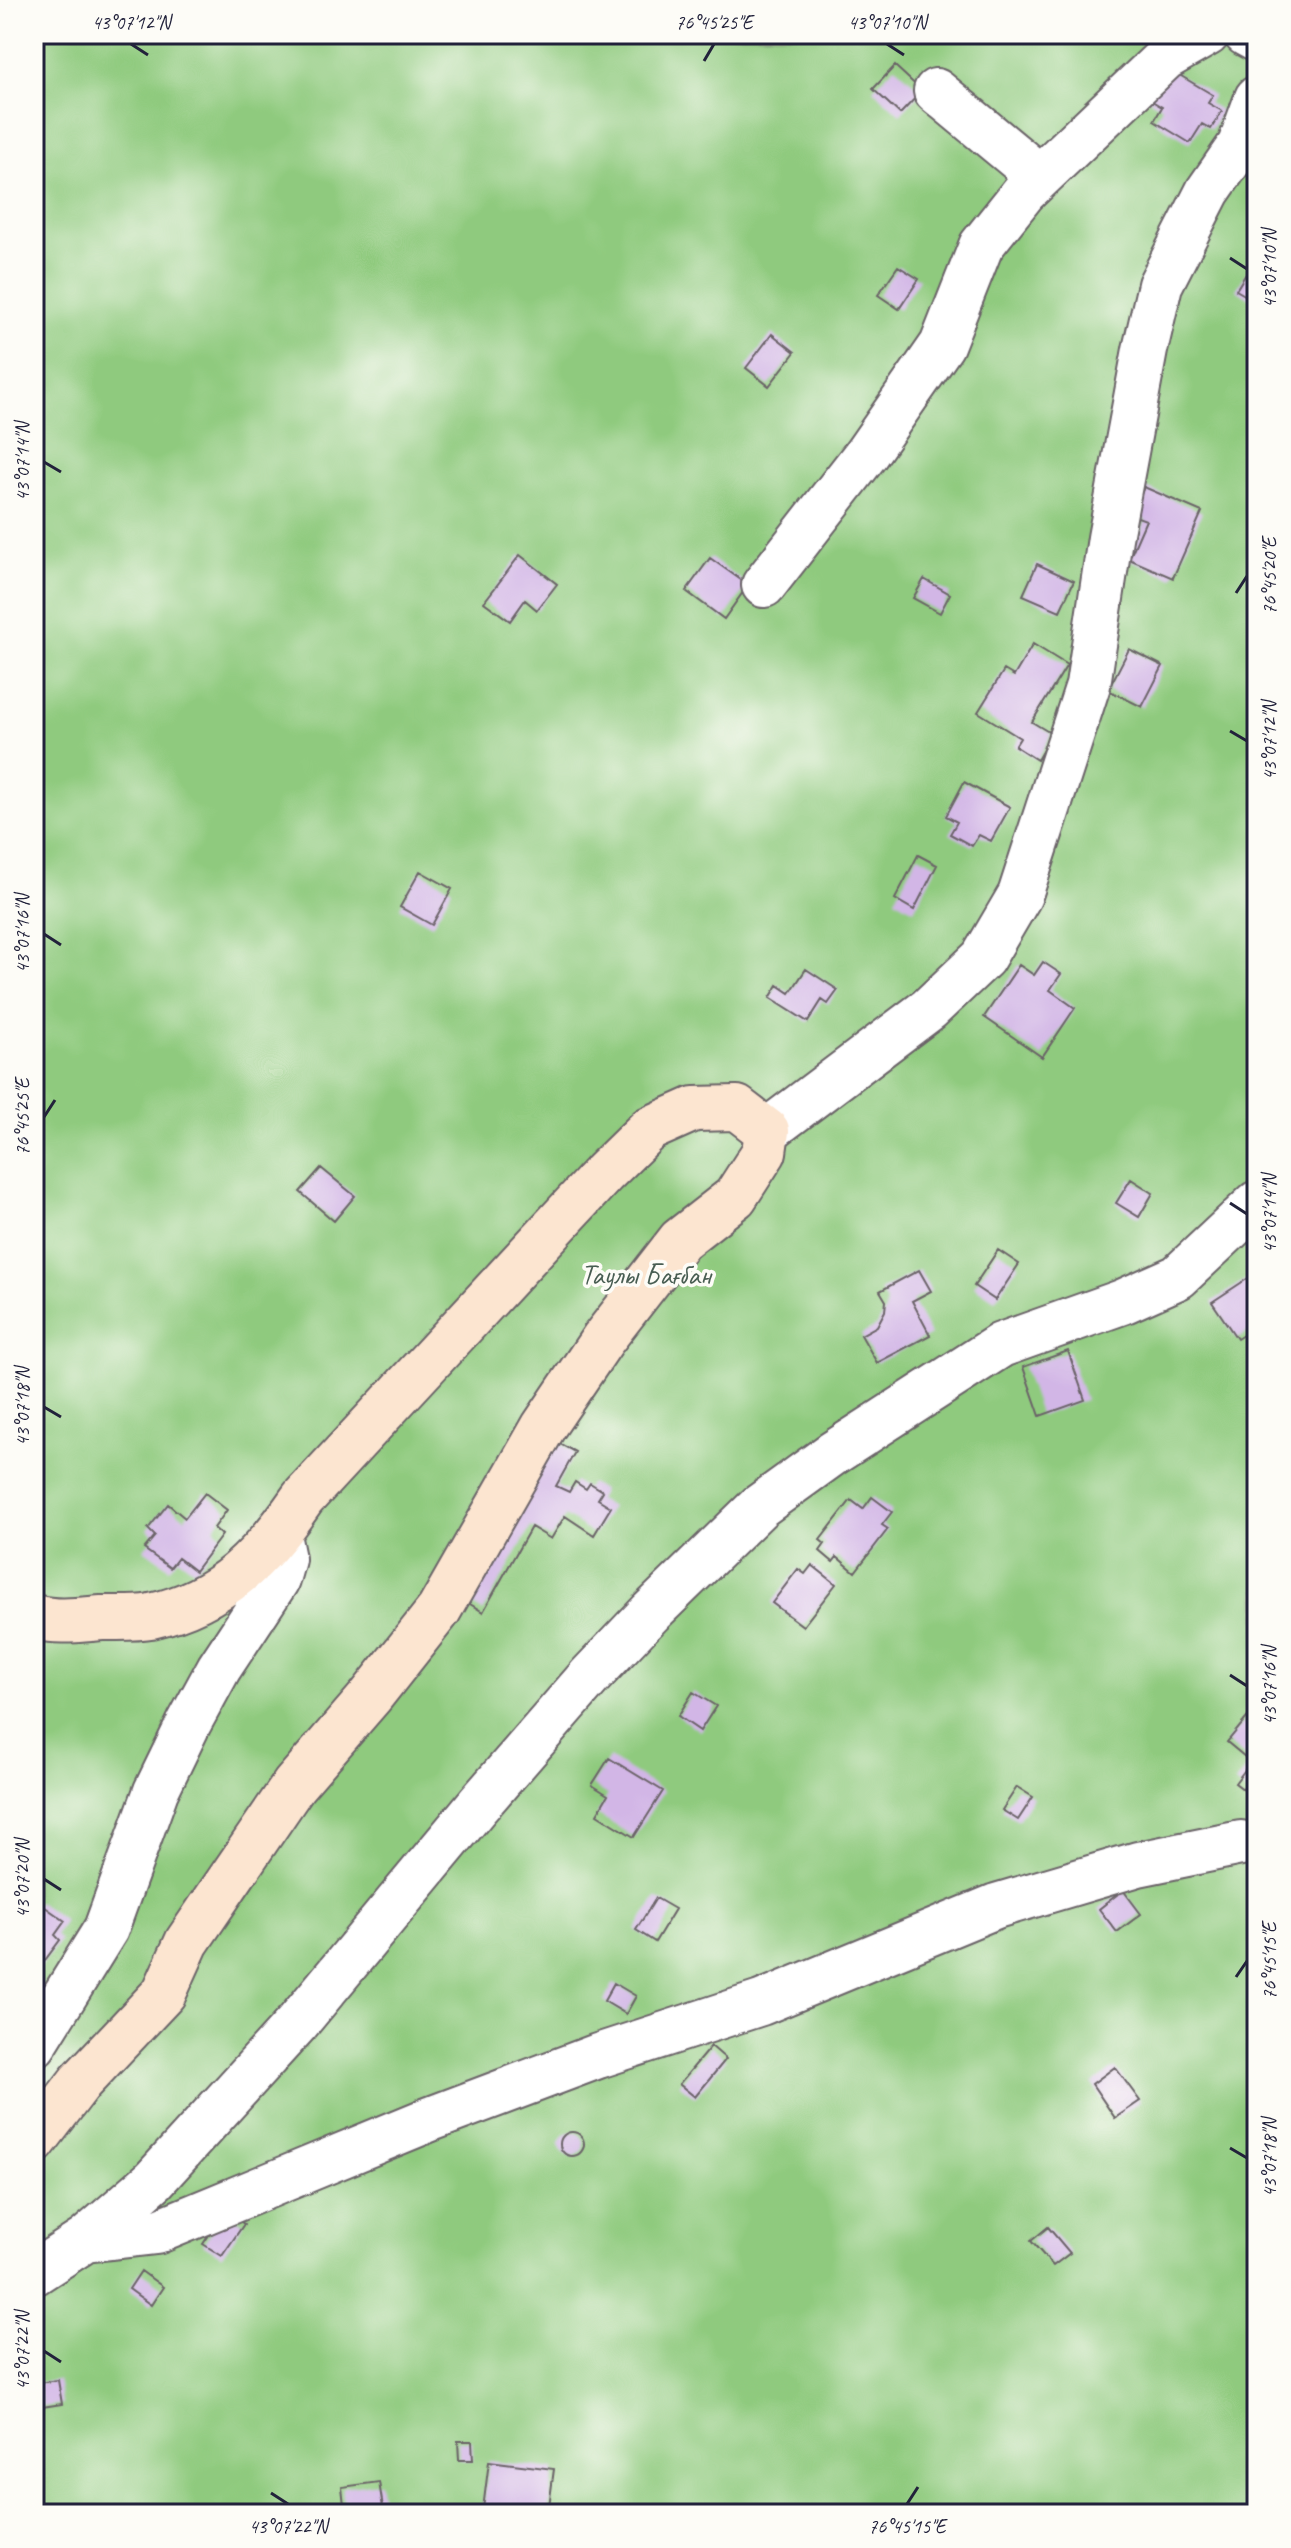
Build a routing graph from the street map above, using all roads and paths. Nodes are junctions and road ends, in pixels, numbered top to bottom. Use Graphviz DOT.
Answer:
graph roads {
  1 [pos="1207,34"];
  2 [pos="1246,34"];
  3 [pos="1257,40"];
  4 [pos="936,91"];
  5 [pos="1257,98"];
  6 [pos="1040,177"];
  7 [pos="764,585"];
  8 [pos="767,1131"];
  9 [pos="1257,1203"];
  10 [pos="278,1535"];
  11 [pos="34,1617"];
  12 [pos="1241,1843"];
  13 [pos="34,2045"];
  14 [pos="34,2142"];
  15 [pos="85,2240"];
  16 [pos="34,2273"];
  1 -- 6 [label="street"];
  2 -- 3 [label="street"];
  4 -- 6 [label="street"];
  5 -- 8 [label="street"];
  6 -- 7 [label="street"];
  8 -- 10 [label="street"];
  8 -- 14 [label="street"];
  9 -- 15 [label="street"];
  10 -- 11 [label="street"];
  10 -- 13 [label="street"];
  12 -- 15 [label="street"];
  15 -- 16 [label="street"];
}
